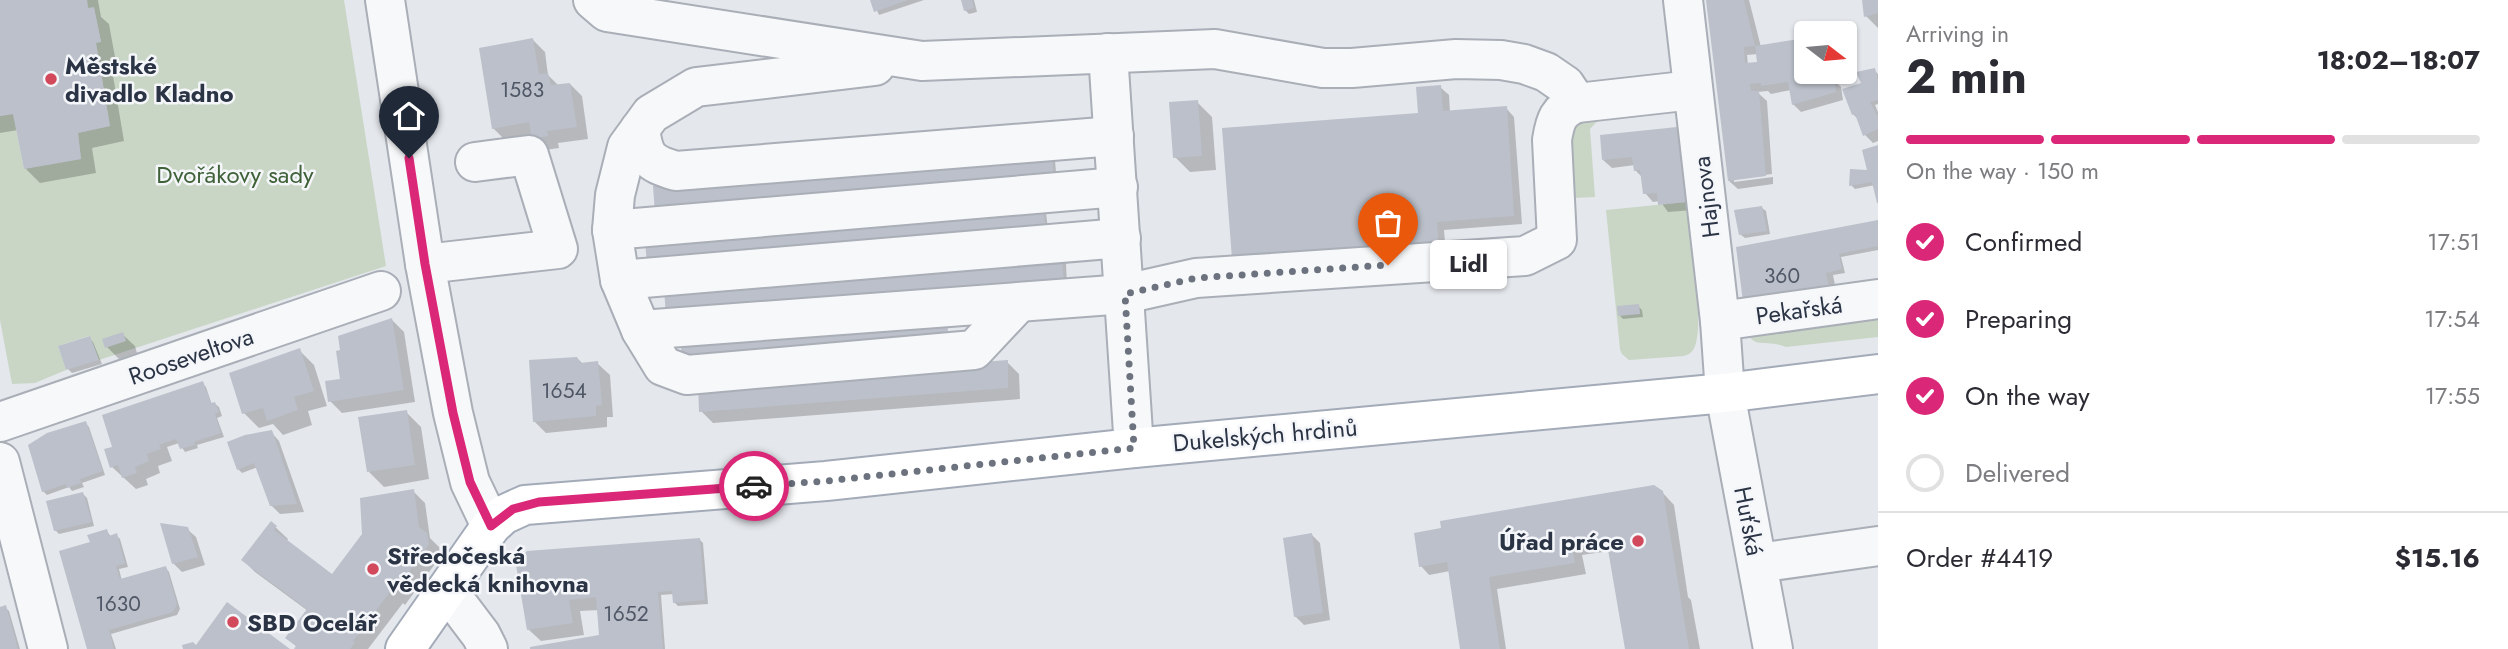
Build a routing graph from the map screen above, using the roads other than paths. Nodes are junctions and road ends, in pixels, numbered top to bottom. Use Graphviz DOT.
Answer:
graph roads {
  1 [pos="385,0"];
  2 [pos="593,0"];
  3 [pos="1684,0"];
  4 [pos="1108,53"];
  5 [pos="922,61"];
  6 [pos="1693,90"];
  7 [pos="1577,103"];
  8 [pos="640,129"];
  9 [pos="1114,136"];
  10 [pos="475,162"];
  11 [pos="1118,187"];
  12 [pos="612,230"];
  13 [pos="1121,238"];
  14 [pos="425,264"];
  15 [pos="620,280"];
  16 [pos="381,290"];
  17 [pos="1125,294"];
  18 [pos="1878,299"];
  19 [pos="1720,321"];
  20 [pos="1878,374"];
  21 [pos="1726,393"];
  22 [pos="0,422"];
  23 [pos="1134,448"];
  24 [pos="0,463"];
  25 [pos="491,526"];
  26 [pos="1878,546"];
  27 [pos="1758,563"];
  28 [pos="447,590"];
  29 [pos="48,649"];
  30 [pos="405,649"];
  31 [pos="488,649"];
  32 [pos="1773,649"];
  1 -- 14 [label="street"];
  2 -- 5 [label="street"];
  3 -- 6 [label="street, Hajnova"];
  4 -- 5 [label="street"];
  4 -- 7 [label="street"];
  4 -- 9 [label="street"];
  5 -- 8 [label="street"];
  6 -- 7 [label="street"];
  6 -- 19 [label="street, Hajnova"];
  7 -- 17 [label="street"];
  8 -- 9 [label="street"];
  8 -- 12 [label="street"];
  9 -- 11 [label="street"];
  10 -- 14 [label="street"];
  11 -- 12 [label="street"];
  11 -- 13 [label="street"];
  12 -- 15 [label="street"];
  13 -- 15 [label="street"];
  13 -- 17 [label="street"];
  14 -- 25 [label="street"];
  15 -- 17 [label="street"];
  16 -- 22 [label="street, Rooseveltova"];
  17 -- 23 [label="street"];
  18 -- 19 [label="street, Pekařská"];
  19 -- 21 [label="street, Hajnova"];
  20 -- 21 [label="main road, Dukelských hrdinů"];
  21 -- 23 [label="main road, Dukelských hrdinů"];
  21 -- 27 [label="street, Huťská"];
  23 -- 25 [label="main road, Dukelských hrdinů"];
  24 -- 29 [label="street"];
  25 -- 28 [label="main road"];
  26 -- 27 [label="street"];
  27 -- 32 [label="street, Huťská"];
  28 -- 30 [label="main road"];
  28 -- 31 [label="street"];
}
